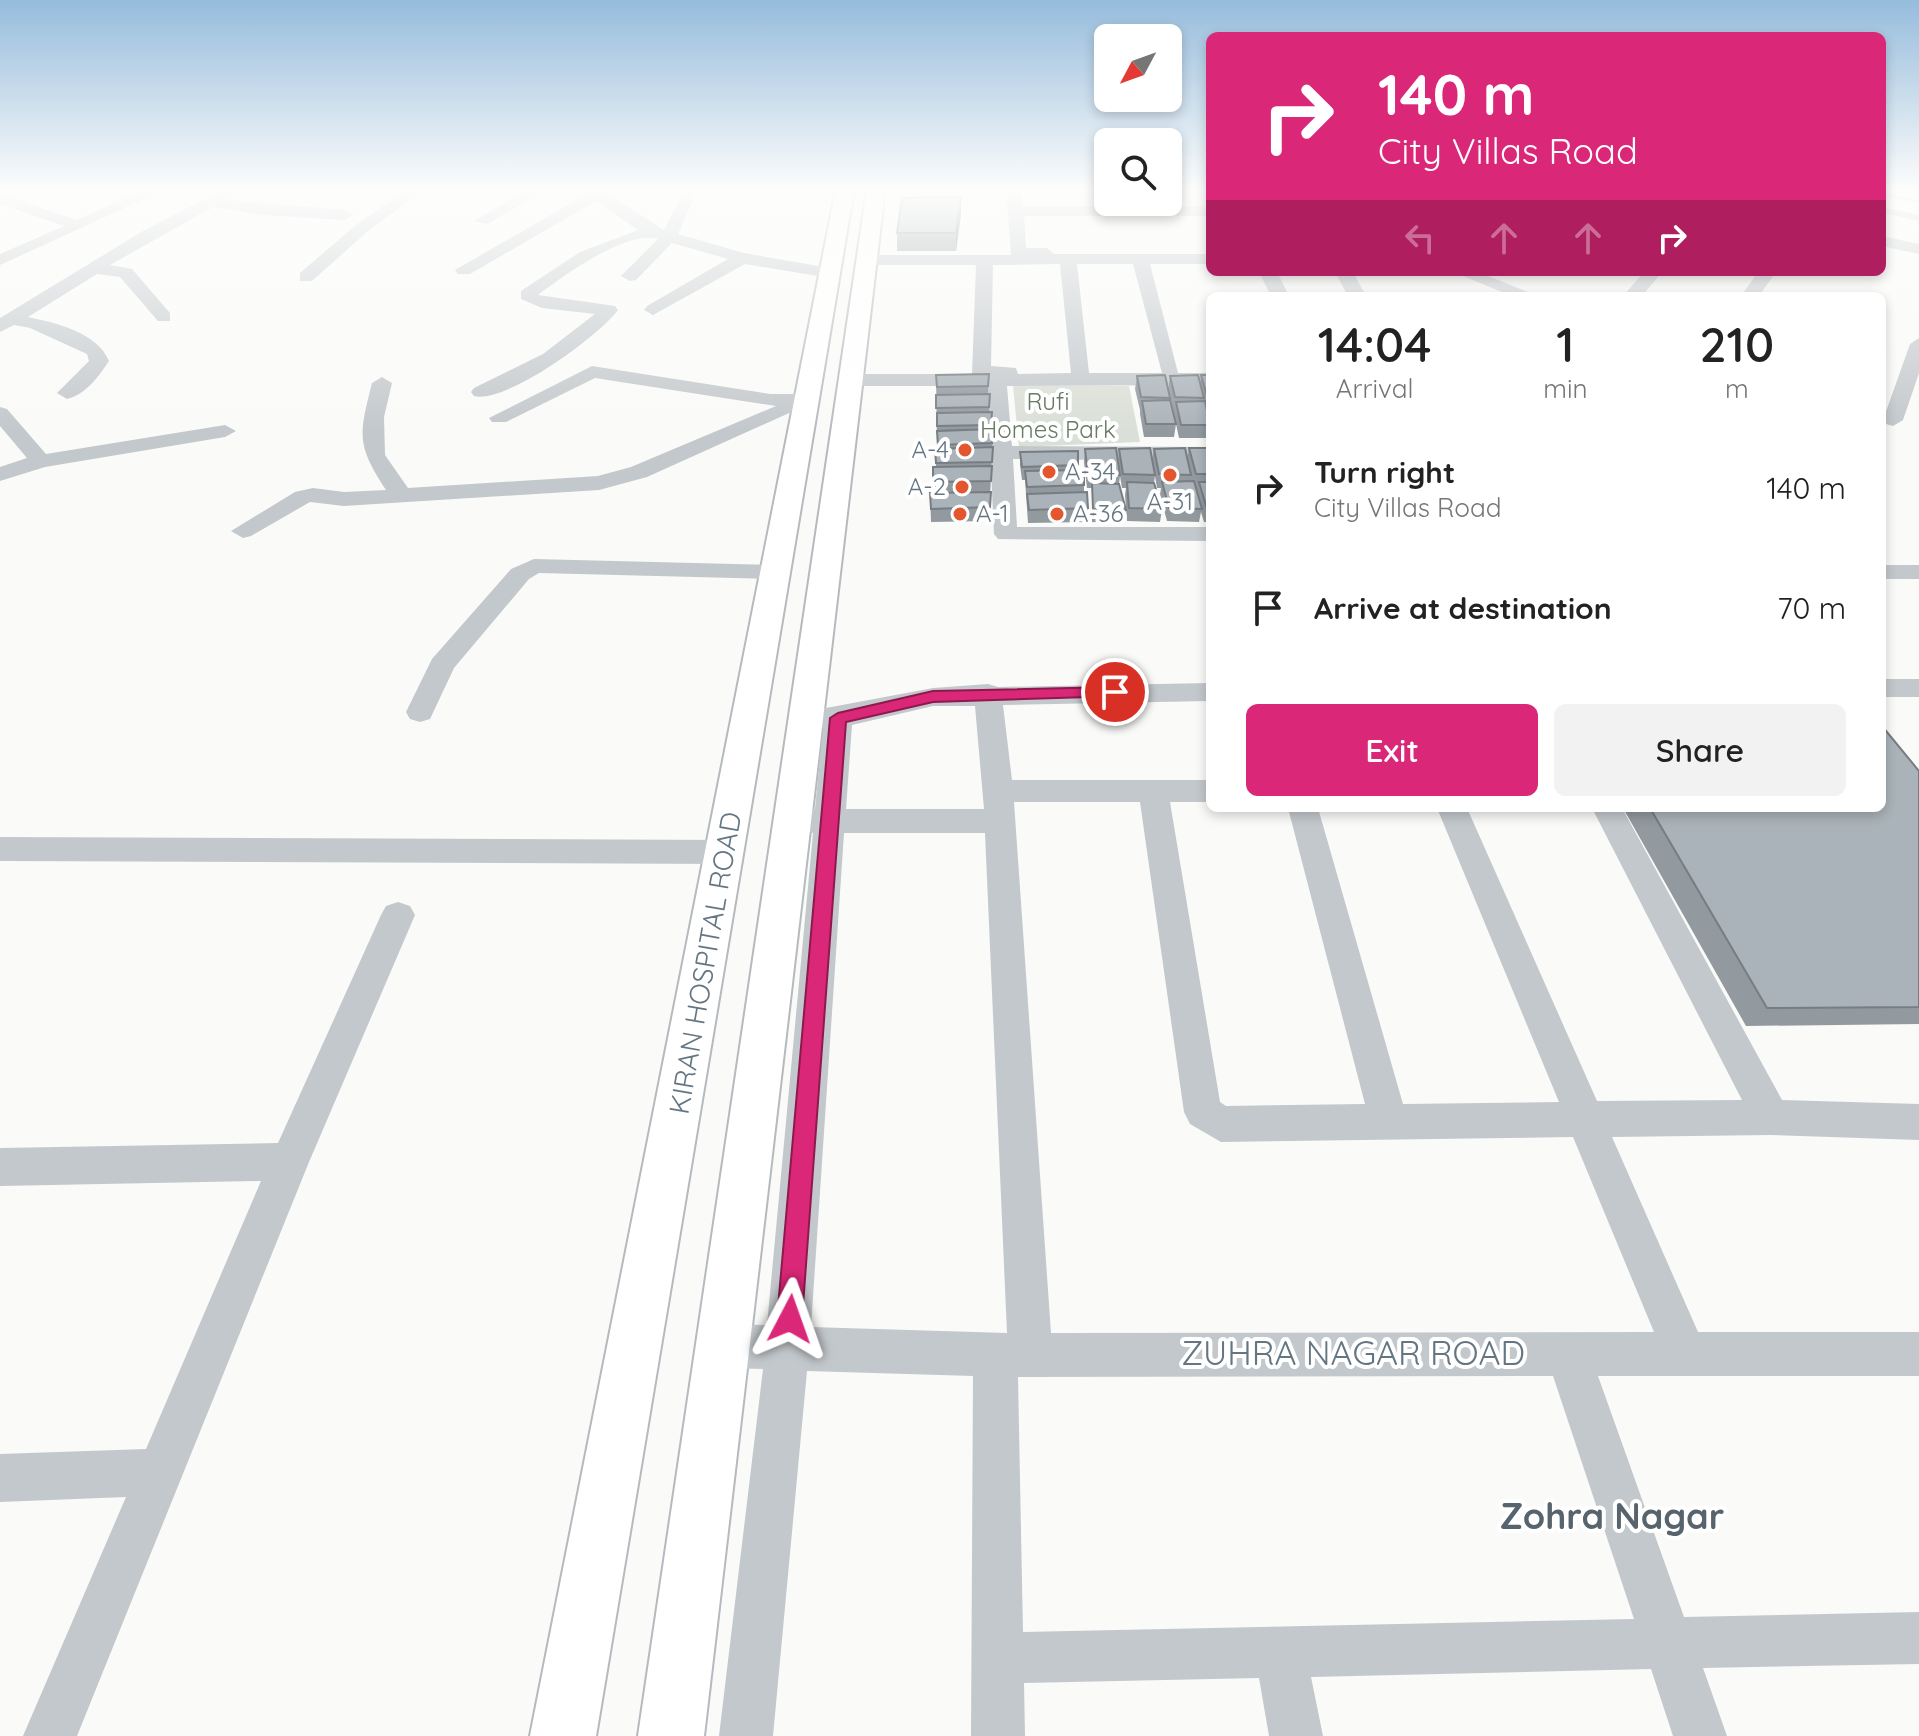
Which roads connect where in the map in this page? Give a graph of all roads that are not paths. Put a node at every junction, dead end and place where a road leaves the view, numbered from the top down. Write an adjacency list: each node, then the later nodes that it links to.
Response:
1 (91, 270): 18 (street); 19 (street)
2 (314, 270): 14 (street)
3 (565, 270): 28 (street)
4 (634, 270): 11 (street)
5 (721, 270): 17 (street)
6 (848, 270): 30 (main road, KIRAN HOSPITAL ROAD)
7 (849, 270): 26 (main road, KIRAN HOSPITAL ROAD)
8 (985, 270): 23 (street)
9 (1069, 270): 23 (street)
10 (1143, 270): 22 (street)
11 (630, 276)
12 (1476, 276): 15 (street)
13 (1650, 276): 16 (street)
14 (306, 277)
15 (1527, 290)
16 (1636, 292)
17 (653, 310)
18 (164, 317)
19 (6, 323): 29 (street)
20 (1919, 344): 33 (street)
21 (1206, 370): 22 (street)
22 (1170, 371): 23 (street)
23 (1080, 372)
24 (997, 379): 25 (street); 26 (street); 36 (street)
25 (1206, 379)
26 (851, 380): 51 (main road, KIRAN HOSPITAL ROAD)
27 (382, 383): 40 (street)
28 (481, 392)
29 (67, 393)
30 (808, 400): 32 (street); 40 (street); 43 (main road, KIRAN HOSPITAL ROAD)
31 (0, 413): 38 (street)
32 (499, 418)
33 (1887, 418): 35 (street)
34 (225, 431): 38 (street)
35 (1919, 431)
36 (999, 452): 37 (street); 42 (street)
37 (1206, 454)
38 (41, 461): 39 (street)
39 (0, 474)
40 (400, 493): 41 (street)
41 (243, 531)
42 (1206, 534)
43 (776, 572): 50 (street); 60 (main road, KIRAN HOSPITAL ROAD)
44 (1886, 572): 45 (street)
45 (1919, 572)
46 (1886, 688): 47 (street)
47 (1919, 688)
48 (1206, 692): 49 (street)
49 (988, 693): 51 (street); 54 (street)
50 (420, 712)
51 (823, 718): 58 (main road, KIRAN HOSPITAL ROAD)
52 (1153, 791): 53 (street); 54 (street); 64 (street)
53 (1206, 791)
54 (998, 806): 58 (street); 73 (street)
55 (1304, 812): 64 (street)
56 (1454, 812): 63 (street)
57 (1609, 812): 62 (street)
58 (812, 821): 68 (main road, KIRAN HOSPITAL ROAD); 69 (street)
59 (0, 849): 60 (street)
60 (726, 852): 81 (main road, KIRAN HOSPITAL ROAD)
61 (398, 915): 66 (street)
62 (1771, 1117): 63 (street); 65 (street)
63 (1583, 1118): 64 (street); 71 (street)
64 (1389, 1121)
65 (1919, 1122)
66 (289, 1162): 67 (street); 74 (street)
67 (0, 1167)
68 (724, 1346): 69 (street, ZUHRA NAGAR ROAD); 82 (main road, KIRAN HOSPITAL ROAD)
69 (787, 1351): 73 (street, ZUHRA NAGAR ROAD); 83 (street)
70 (1567, 1352): 71 (street, ZUHRA NAGAR ROAD); 73 (street, ZUHRA NAGAR ROAD); 77 (street)
71 (1685, 1353): 72 (street, ZUHRA NAGAR ROAD)
72 (1919, 1354)
73 (1012, 1355): 79 (street)
74 (159, 1472): 75 (street); 80 (street)
75 (0, 1478)
76 (1919, 1638): 77 (street)
77 (1668, 1643): 78 (street); 86 (street)
78 (1280, 1651): 79 (street); 85 (street)
79 (996, 1658): 84 (street)
80 (50, 1736)
81 (563, 1736)
82 (671, 1736)
83 (746, 1736)
84 (998, 1736)
85 (1296, 1736)
86 (1700, 1736)

